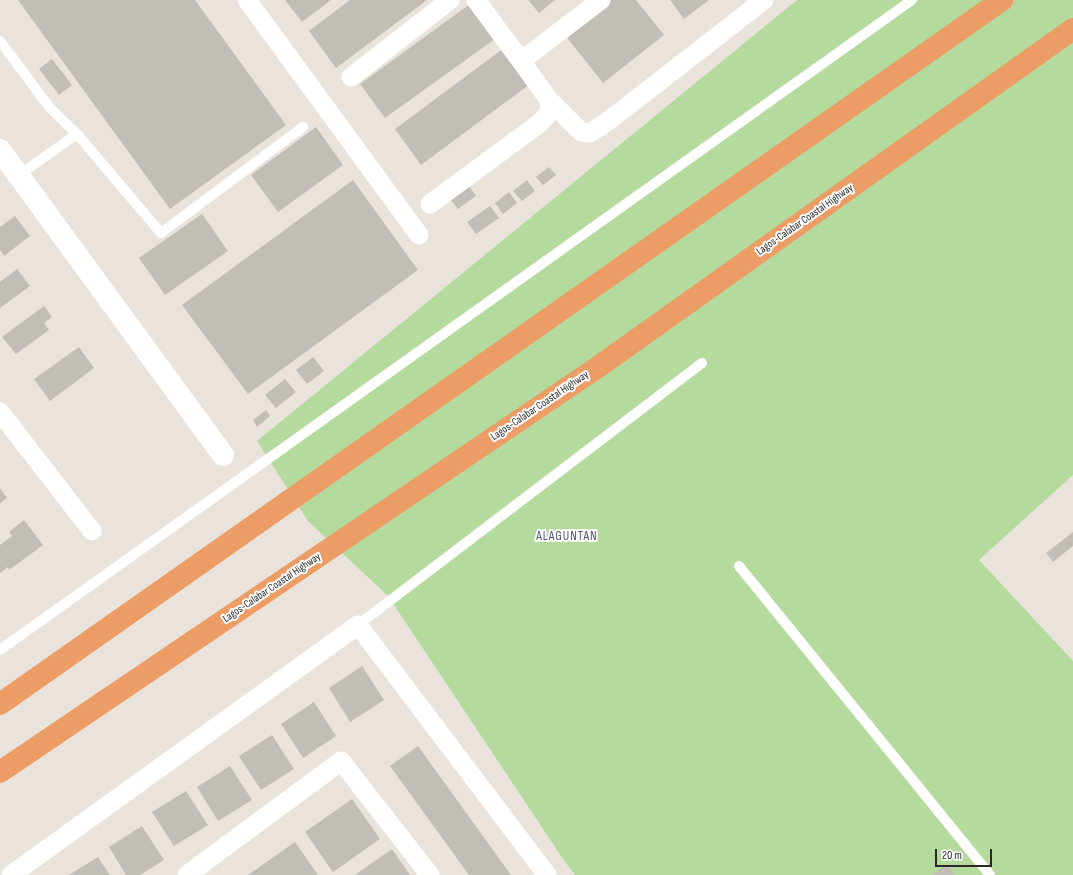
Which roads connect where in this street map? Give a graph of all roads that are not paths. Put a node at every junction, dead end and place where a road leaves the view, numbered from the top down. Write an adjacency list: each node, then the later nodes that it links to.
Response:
1 (247, 0): 18 (street)
2 (450, 0): 11 (street)
3 (476, 0): 10 (street)
4 (601, 0): 10 (street)
5 (764, 0): 12 (street)
6 (912, 0): 25 (lane)
7 (1002, 0): 26 (highway)
8 (1073, 29): 27 (highway, Lagos-Calabar Coastal Highway)
9 (0, 41): 14 (lane)
10 (521, 61): 12 (street)
11 (351, 77)
12 (550, 100): 17 (street)
13 (303, 127): 14 (lane)
14 (77, 134): 16 (lane)
15 (0, 150): 16 (street)
16 (19, 175): 21 (street)
17 (430, 204)
18 (419, 235)
19 (702, 363): 24 (lane)
20 (0, 412): 22 (street)
21 (223, 455)
22 (92, 532)
23 (739, 566): 32 (lane)
24 (358, 625): 28 (street); 31 (street)
25 (0, 650)
26 (0, 704)
27 (0, 772)
28 (11, 875)
29 (187, 875): 30 (street)
30 (430, 875)
31 (547, 875)
32 (990, 875)

